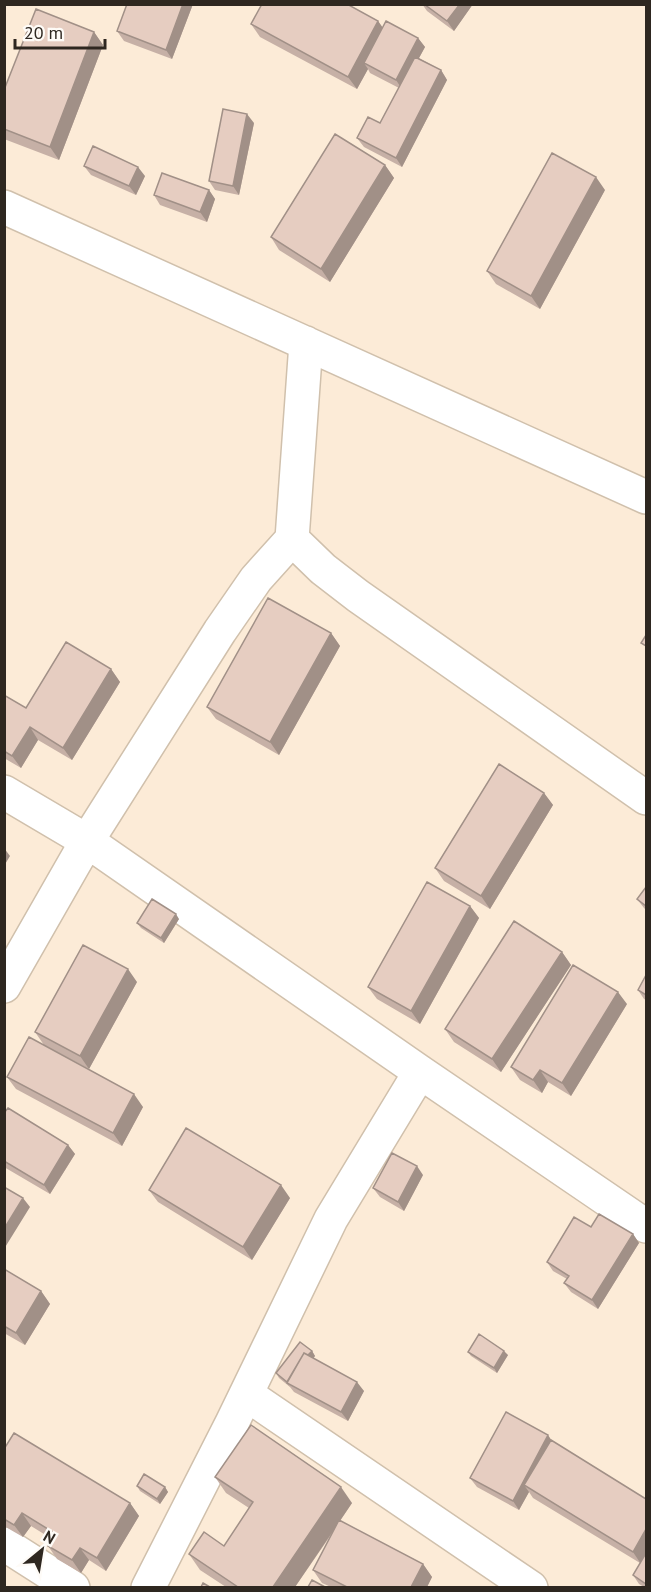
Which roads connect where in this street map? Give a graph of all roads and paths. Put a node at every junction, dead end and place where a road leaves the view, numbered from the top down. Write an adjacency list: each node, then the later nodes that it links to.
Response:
1 (4, 207): 2 (street)
2 (306, 343): 3 (street); 4 (street)
3 (646, 497)
4 (292, 539): 6 (street); 7 (street)
5 (4, 792): 7 (street)
6 (646, 798)
7 (87, 841): 8 (street); 9 (street)
8 (4, 986)
9 (420, 1072): 10 (street); 11 (street)
10 (646, 1226)
11 (246, 1394): 14 (street); 15 (street)
12 (4, 1544): 13 (street)
13 (73, 1587)
14 (148, 1587)
15 (531, 1587)

